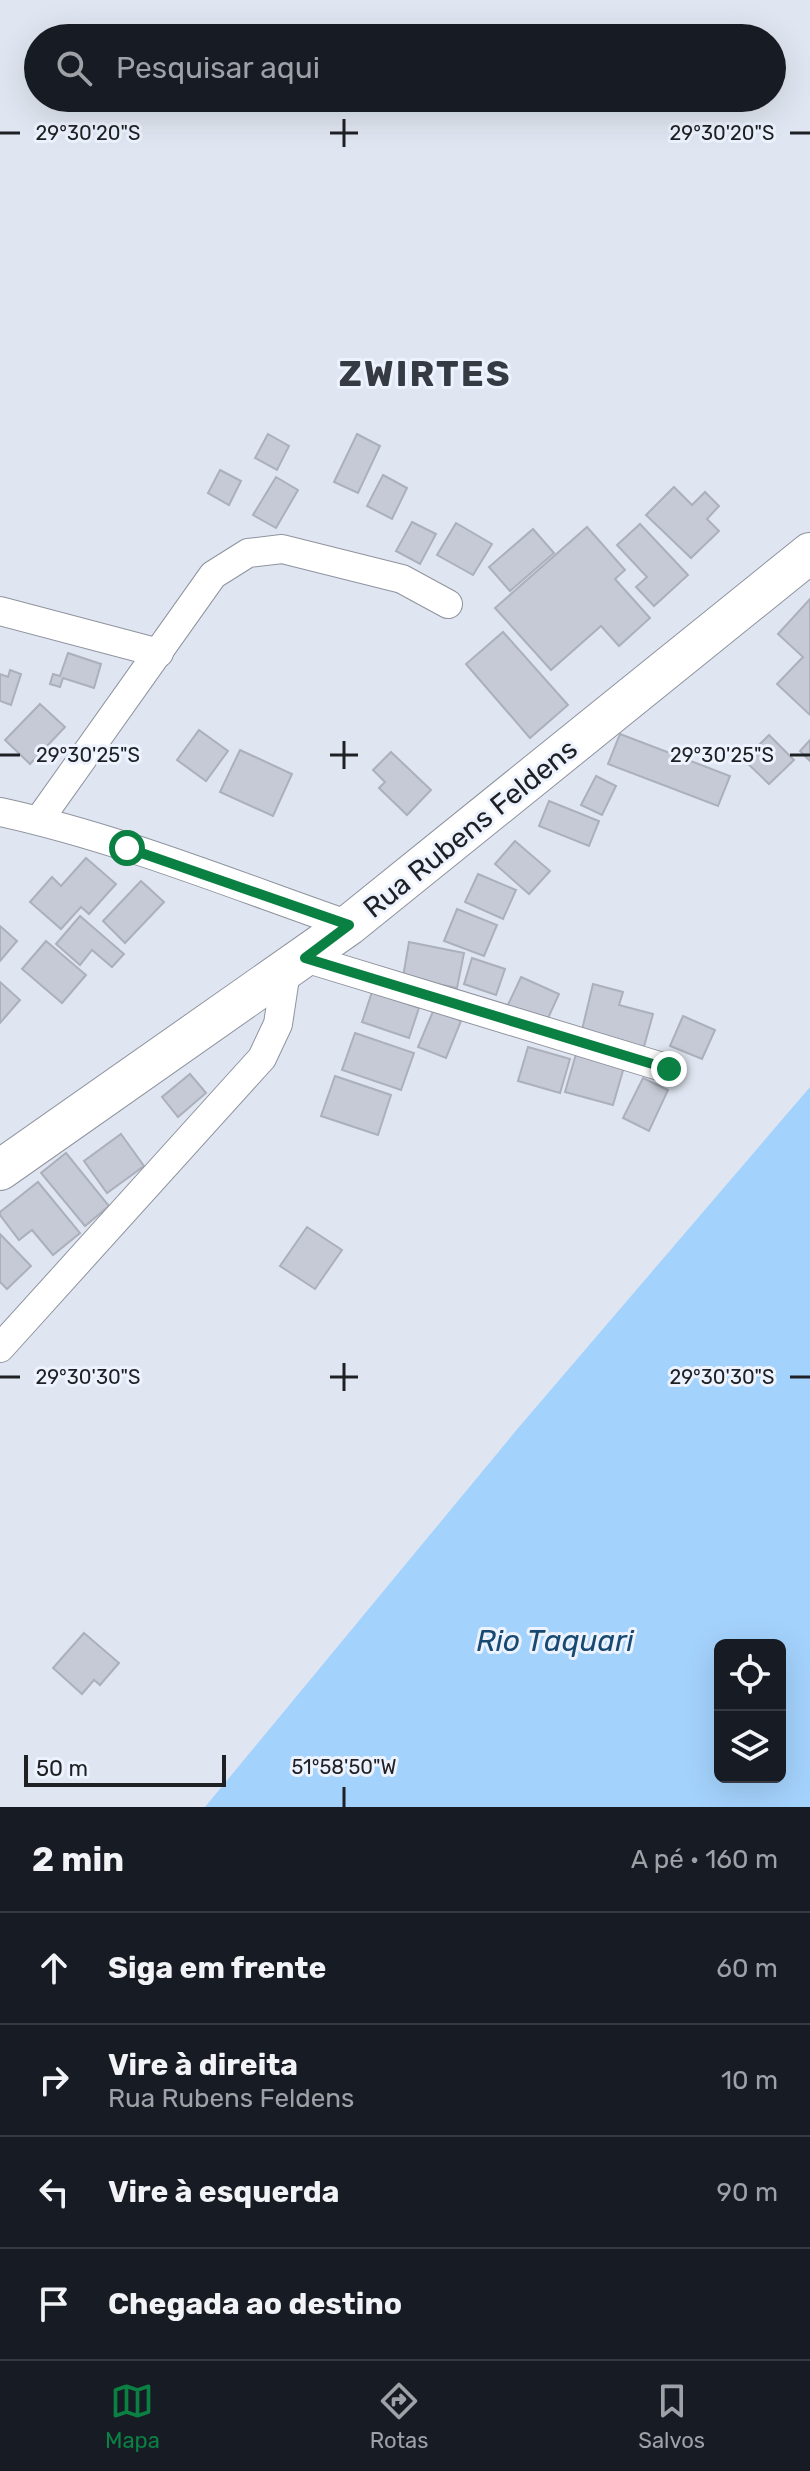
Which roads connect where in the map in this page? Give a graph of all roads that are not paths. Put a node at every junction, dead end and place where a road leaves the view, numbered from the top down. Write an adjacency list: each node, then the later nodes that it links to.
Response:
1 (810, 553): 7 (main road, Rua Rubens Feldens)
2 (448, 604): 4 (street)
3 (0, 611): 4 (street)
4 (159, 653): 6 (street)
5 (0, 812): 6 (street)
6 (39, 820): 7 (street)
7 (349, 925): 8 (main road, Rua Rubens Feldens)
8 (296, 964): 9 (street); 10 (main road, Rua Rubens Feldens); 11 (street)
9 (669, 1069)
10 (0, 1170)
11 (0, 1348)

